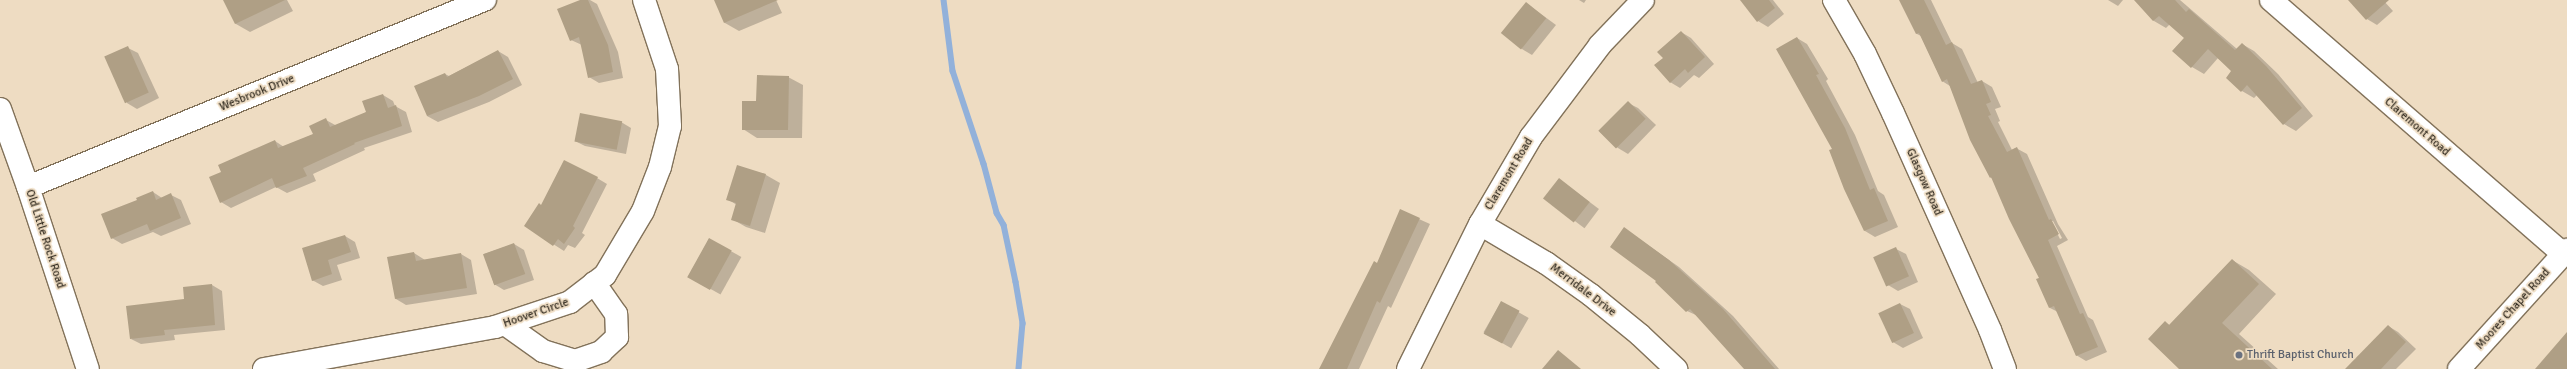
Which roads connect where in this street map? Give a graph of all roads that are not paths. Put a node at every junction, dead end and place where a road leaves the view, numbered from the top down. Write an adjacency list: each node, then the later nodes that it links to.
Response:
1 (485, 0): 7 (street, Wesbrook Drive)
2 (644, 0): 10 (street, Hoover Circle)
3 (1642, 0): 8 (street, Claremont Road)
4 (1834, 0): 16 (street, Glasgow Road)
5 (2271, 0): 9 (street, Claremont Road)
6 (0, 109): 7 (street, Old Little Rock Road)
7 (28, 186): 12 (street, Old Little Rock Road)
8 (1480, 224): 14 (street, Claremont Road); 15 (street, Merridale Drive)
9 (2565, 252): 17 (street, Moores Chapel Road)
10 (594, 283): 11 (street, Hoover Circle); 11 (street)
11 (505, 324): 13 (street, Hoover Circle)
12 (88, 369)
13 (264, 369)
14 (1408, 369)
15 (1676, 369)
16 (2005, 369)
17 (2459, 369)

